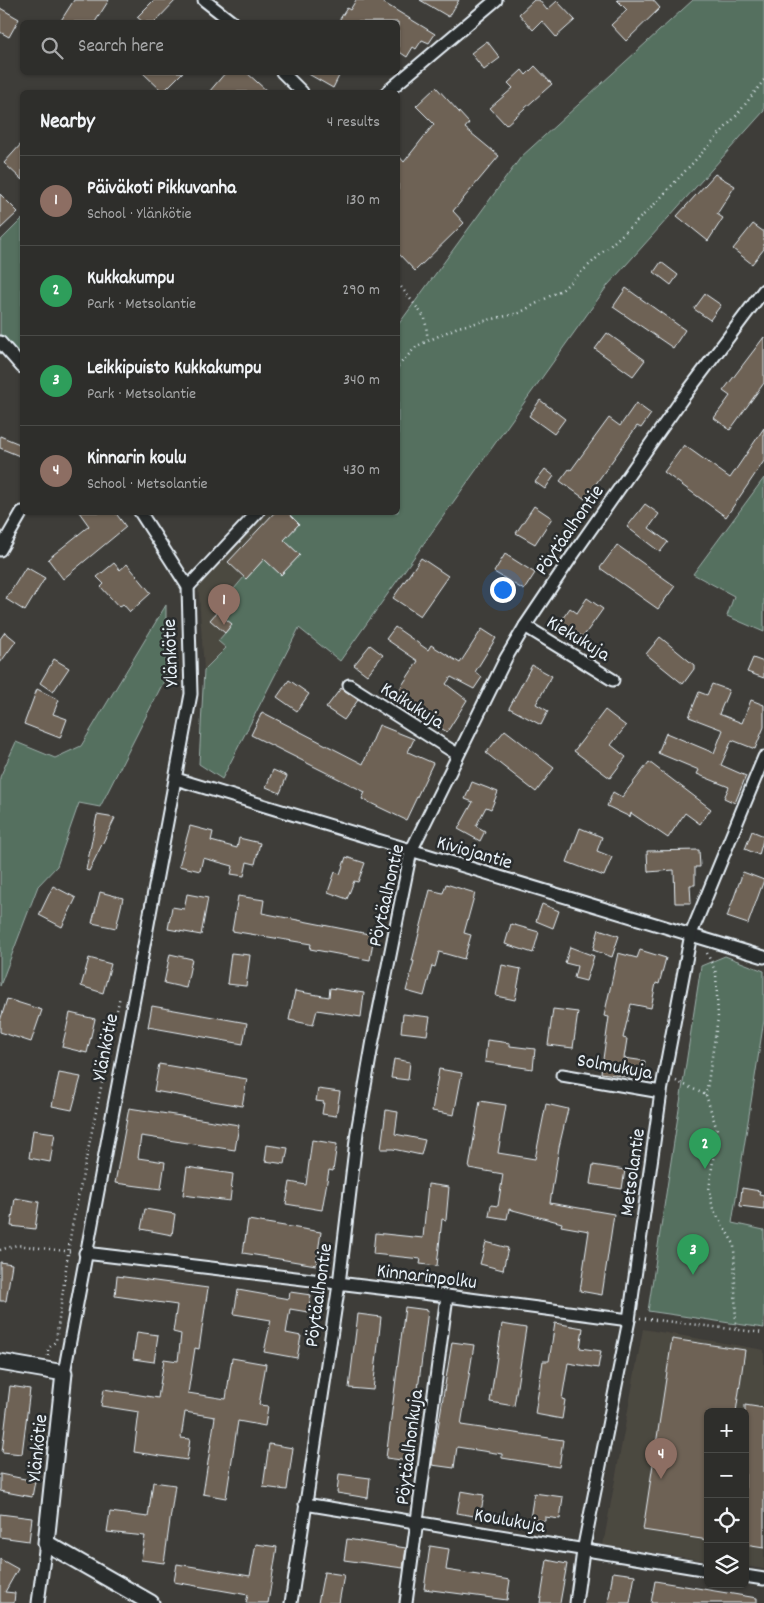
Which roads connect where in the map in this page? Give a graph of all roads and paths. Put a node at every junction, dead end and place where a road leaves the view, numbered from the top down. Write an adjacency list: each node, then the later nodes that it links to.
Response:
1 (204, 0): 3 (street)
2 (496, 0): 7 (street)
3 (229, 20)
4 (285, 75): 6 (street)
5 (764, 80): 10 (path)
6 (300, 90)
7 (390, 90)
8 (400, 286): 10 (path)
9 (764, 290): 19 (street, Pöytäalhontie)
10 (428, 341): 12 (path)
11 (0, 342): 13 (street)
12 (400, 364)
13 (20, 366)
14 (20, 515): 17 (street)
15 (142, 515): 18 (street)
16 (255, 515): 18 (street)
17 (0, 550)
18 (188, 587): 24 (street, Ylänkötie)
19 (525, 626): 20 (street, Kiekukuja); 22 (street, Pöytäalhontie)
20 (613, 680)
21 (349, 685): 22 (street, Kaikukuja)
22 (457, 754): 25 (street, Pöytäalhontie)
23 (764, 757): 26 (street, Metsolantie)
24 (176, 780): 25 (street, Kiviojantie); 36 (street, Ylänkötie)
25 (411, 851): 26 (street, Kiviojantie); 37 (street, Pöytäalhontie)
26 (692, 934): 27 (street, Kiviojantie); 32 (street, Metsolantie)
27 (707, 939): 28 (street, Kiviojantie); 33 (path)
28 (764, 957)
29 (121, 992): 35 (path)
30 (562, 1075): 32 (street, Solmukuja)
31 (675, 1090): 33 (path)
32 (661, 1092): 40 (street, Metsolantie)
33 (706, 1095): 41 (path)
34 (0, 1250): 35 (path)
35 (68, 1251): 36 (path)
36 (85, 1254): 37 (street, Kinnarinpolku); 44 (street, Ylänkötie)
37 (339, 1284): 38 (street, Kinnarinpolku); 45 (street, Pöytäalhontie)
38 (447, 1296): 40 (street, Kinnarinpolku); 46 (street, Pöytäalhonkuja)
39 (640, 1308): 40 (path)
40 (634, 1319): 41 (path); 48 (street, Metsolantie)
41 (736, 1330): 42 (path)
42 (764, 1333)
43 (0, 1362): 44 (street)
44 (64, 1373): 47 (street, Ylänkötie)
45 (305, 1504): 46 (street, Koulukuja); 54 (street, Pöytäalhontie)
46 (417, 1522): 48 (street, Koulukuja); 55 (street, Pöytäalhonkuja)
47 (46, 1543): 52 (street, Ylänkötie); 53 (street)
48 (583, 1550): 49 (street, Koulukuja); 56 (street, Metsolantie)
49 (704, 1569)
50 (749, 1577): 51 (street)
51 (764, 1579)
52 (38, 1603)
53 (151, 1603)
54 (291, 1603)
55 (406, 1603)
56 (576, 1603)

